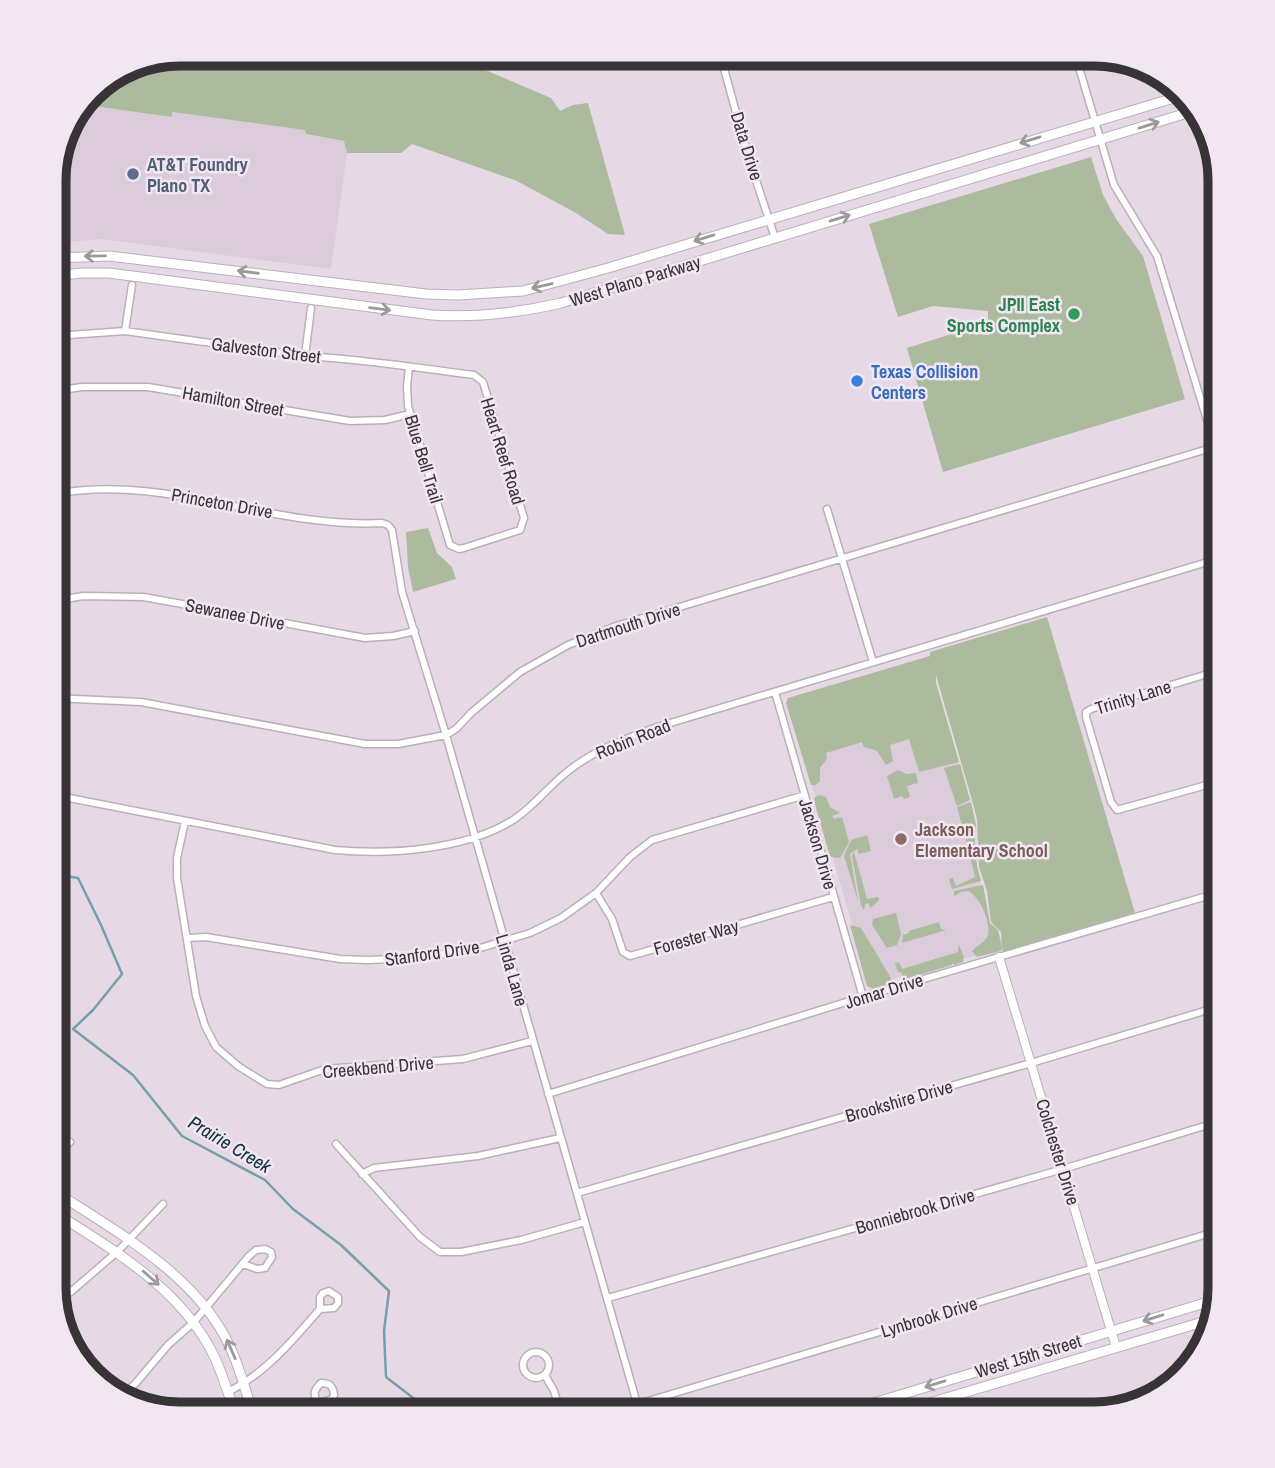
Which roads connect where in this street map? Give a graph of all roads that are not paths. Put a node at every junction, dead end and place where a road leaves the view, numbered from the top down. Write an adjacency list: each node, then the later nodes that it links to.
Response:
1 (723, 67): 9 (street, Data Drive)
2 (1079, 67): 5 (street)
3 (1173, 98): 5 (main road, West Plano Parkway)
4 (1186, 113): 6 (main road, West Plano Parkway, one-way to 4)
5 (1095, 120): 6 (street); 7 (main road, West Plano Parkway, one-way to 7)
6 (1101, 140): 8 (main road, West Plano Parkway); 22 (street)
7 (940, 167): 8 (main road); 9 (main road, West Plano Parkway)
8 (946, 186): 10 (main road, West Plano Parkway, one-way to 8)
9 (769, 218): 10 (street, Data Drive); 11 (main road, West Plano Parkway, one-way to 11)
10 (775, 238): 12 (main road, West Plano Parkway, one-way to 10)
11 (67, 258)
12 (67, 275)
13 (132, 285): 15 (street)
14 (311, 308): 17 (street)
15 (125, 331): 16 (street, Galveston Street); 17 (street, Galveston Street)
16 (67, 335)
17 (305, 356): 18 (street, Galveston Street)
18 (409, 367): 19 (street, Galveston Street); 21 (street, Blue Bell Trail)
19 (478, 376): 27 (street, Heart Reef Road)
20 (67, 389): 21 (street, Hamilton Street)
21 (410, 414): 27 (street, Blue Bell Trail)
22 (1208, 415)
23 (1208, 449): 28 (street, Dartmouth Drive)
24 (67, 492): 26 (street, Princeton Drive)
25 (827, 509): 28 (street)
26 (388, 525): 31 (street, Linda Lane)
27 (454, 547)
28 (843, 558): 32 (street); 36 (street, Dartmouth Drive)
29 (1208, 562): 32 (street, Robin Road)
30 (67, 599): 31 (street, Sewanee Drive)
31 (415, 631): 36 (street, Linda Lane)
32 (873, 662): 34 (street, Robin Road)
33 (1208, 674): 37 (street, Trinity Lane)
34 (775, 692): 38 (street, Jackson Drive); 41 (street, Robin Road)
35 (67, 699): 36 (street, Dartmouth Drive)
36 (446, 735): 41 (street, Linda Lane)
37 (1208, 784)
38 (805, 795): 42 (street, Stanford Drive); 44 (street, Jackson Drive)
39 (66, 797): 40 (street, Robin Road)
40 (185, 821): 41 (street, Robin Road); 45 (street, Creekbend Drive)
41 (474, 836): 46 (street, Linda Lane)
42 (596, 893): 44 (street, Forester Way); 46 (street, Stanford Drive)
43 (1208, 896): 47 (street, Jomar Drive)
44 (833, 897): 48 (street, Jackson Drive)
45 (188, 938): 46 (street, Stanford Drive); 50 (street, Creekbend Drive)
46 (504, 940): 50 (street, Linda Lane)
47 (999, 957): 48 (street, Jomar Drive); 51 (street, Colchester Drive)
48 (863, 997): 52 (street, Jomar Drive)
49 (1208, 1010): 51 (street, Brookshire Drive)
50 (532, 1041): 52 (street, Linda Lane)
51 (1031, 1063): 58 (street, Colchester Drive); 60 (street, Brookshire Drive)
52 (548, 1094): 54 (street, Linda Lane)
53 (1208, 1125): 58 (street, Bonniebrook Drive)
54 (560, 1138): 59 (street); 60 (street, Linda Lane)
55 (70, 1142): 57 (street)
56 (336, 1144): 59 (street)
57 (66, 1146)
58 (1063, 1169): 69 (street, Colchester Drive); 71 (street, Bonniebrook Drive)
59 (362, 1174): 64 (street)
60 (577, 1193): 64 (street, Linda Lane)
61 (66, 1199): 66 (main road)
62 (163, 1204): 66 (street)
63 (66, 1220): 67 (main road)
64 (585, 1222): 71 (street, Linda Lane)
65 (1208, 1234): 69 (street, Lynbrook Drive)
66 (129, 1240): 67 (street); 73 (main road)
67 (117, 1252): 70 (street); 76 (main road, one-way to 76)
68 (243, 1264): 73 (street)
69 (1094, 1268): 77 (street, Colchester Drive); 88 (street, Lynbrook Drive)
70 (67, 1295)
71 (608, 1298): 87 (street, Linda Lane)
72 (1208, 1302): 77 (main road, West 15th Street, one-way to 77)
73 (205, 1309): 76 (street); 80 (main road, one-way to 73)
74 (320, 1309): 80 (street)
75 (1203, 1322): 78 (main road, West 15th Street)
76 (193, 1323): 81 (street); 82 (main road)
77 (1112, 1331): 78 (street, Colchester Drive); 83 (main road, West 15th Street, one-way to 83)
78 (1116, 1347): 90 (main road, West 15th Street)
79 (545, 1375): 79 (street); 86 (street)
80 (244, 1384): 82 (street); 85 (main road)
81 (129, 1389)
82 (228, 1392): 84 (main road)
83 (877, 1401): 89 (main road, West 15th Street)
84 (231, 1402)
85 (249, 1402)
86 (557, 1402)
87 (637, 1402)
88 (645, 1402)
89 (874, 1402)
90 (932, 1402)

